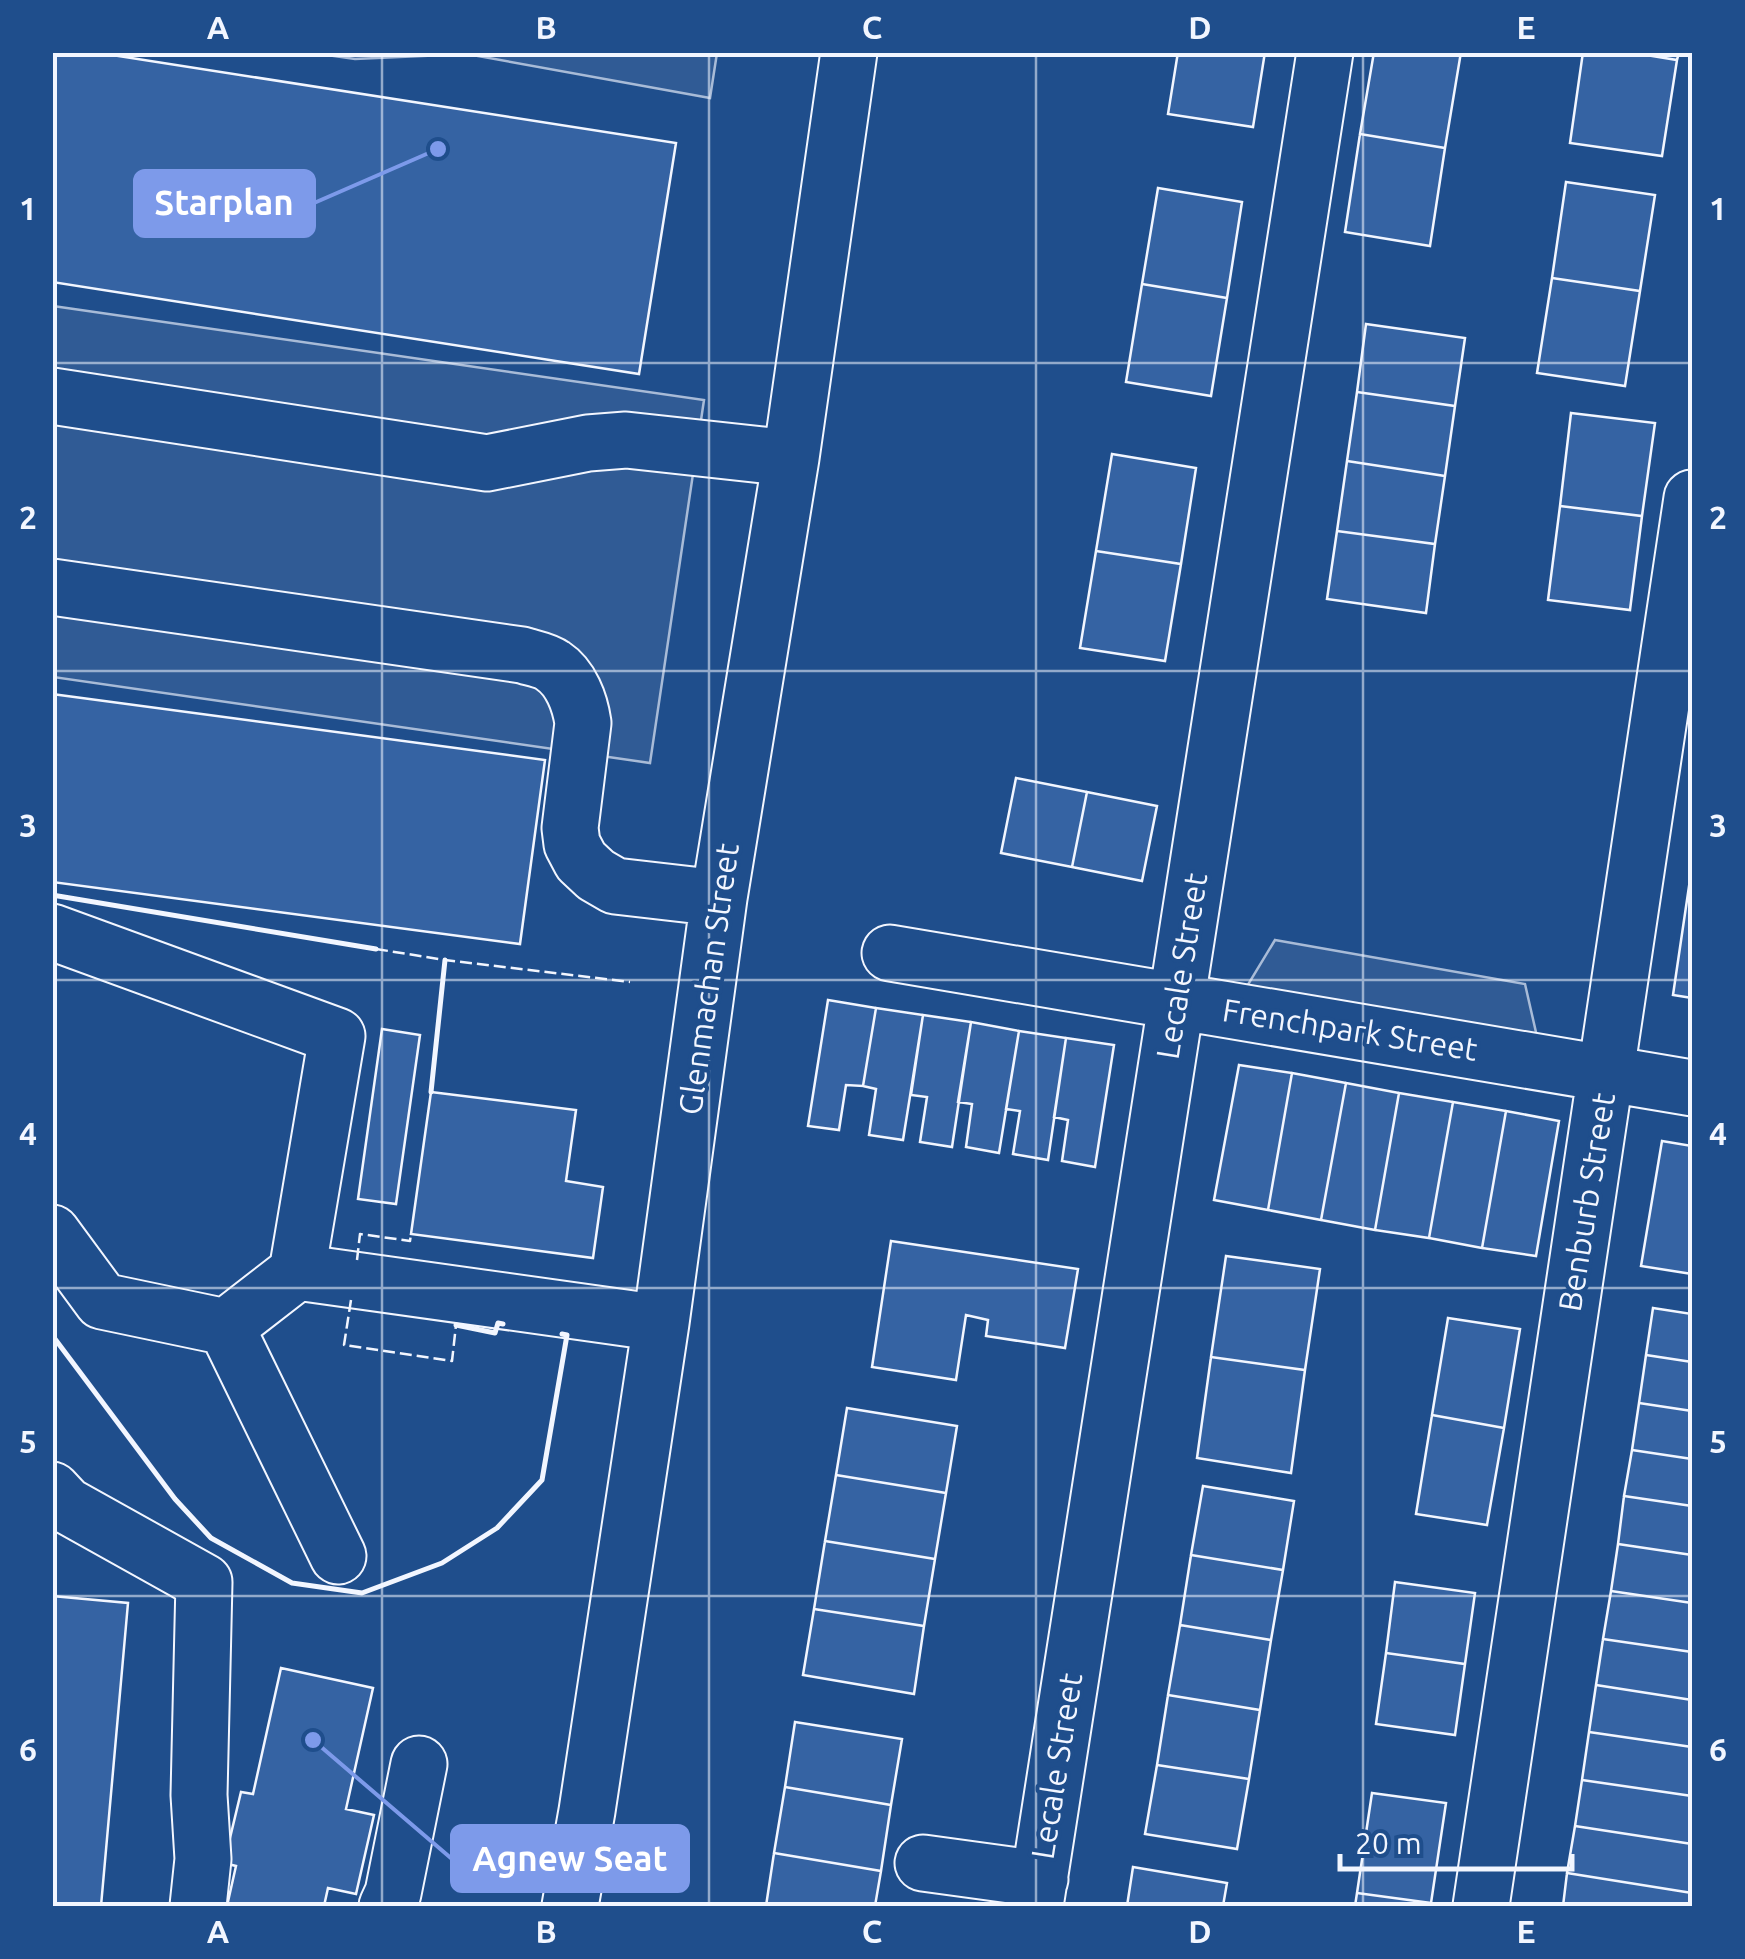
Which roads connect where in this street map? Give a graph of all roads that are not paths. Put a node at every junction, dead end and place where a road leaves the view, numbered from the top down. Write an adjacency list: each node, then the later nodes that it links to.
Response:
1 (849, 52): 4 (street, Glenmachan Street)
2 (1325, 52): 10 (street, Lecale Street)
3 (52, 396): 4 (street)
4 (792, 458): 7 (street, Glenmachan Street)
5 (1692, 498): 11 (street, Benburb Street)
6 (52, 587): 7 (street)
7 (718, 898): 15 (street, Glenmachan Street)
8 (52, 932): 14 (street)
9 (890, 953): 10 (street, Frenchpark Street)
10 (1176, 1001): 11 (street, Frenchpark Street); 21 (street, Lecale Street)
11 (1606, 1073): 12 (street, Frenchpark Street); 25 (street, Benburb Street)
12 (1692, 1088)
13 (52, 1233): 16 (street)
14 (297, 1272): 15 (street); 16 (street)
15 (661, 1323): 24 (street, Glenmachan Street)
16 (226, 1326): 18 (street)
17 (52, 1490): 22 (street)
18 (338, 1556)
19 (419, 1764): 23 (street)
20 (923, 1863): 21 (street, Lecale Street)
21 (1037, 1893)
22 (198, 1906)
23 (387, 1906)
24 (570, 1906)
25 (1481, 1906)

